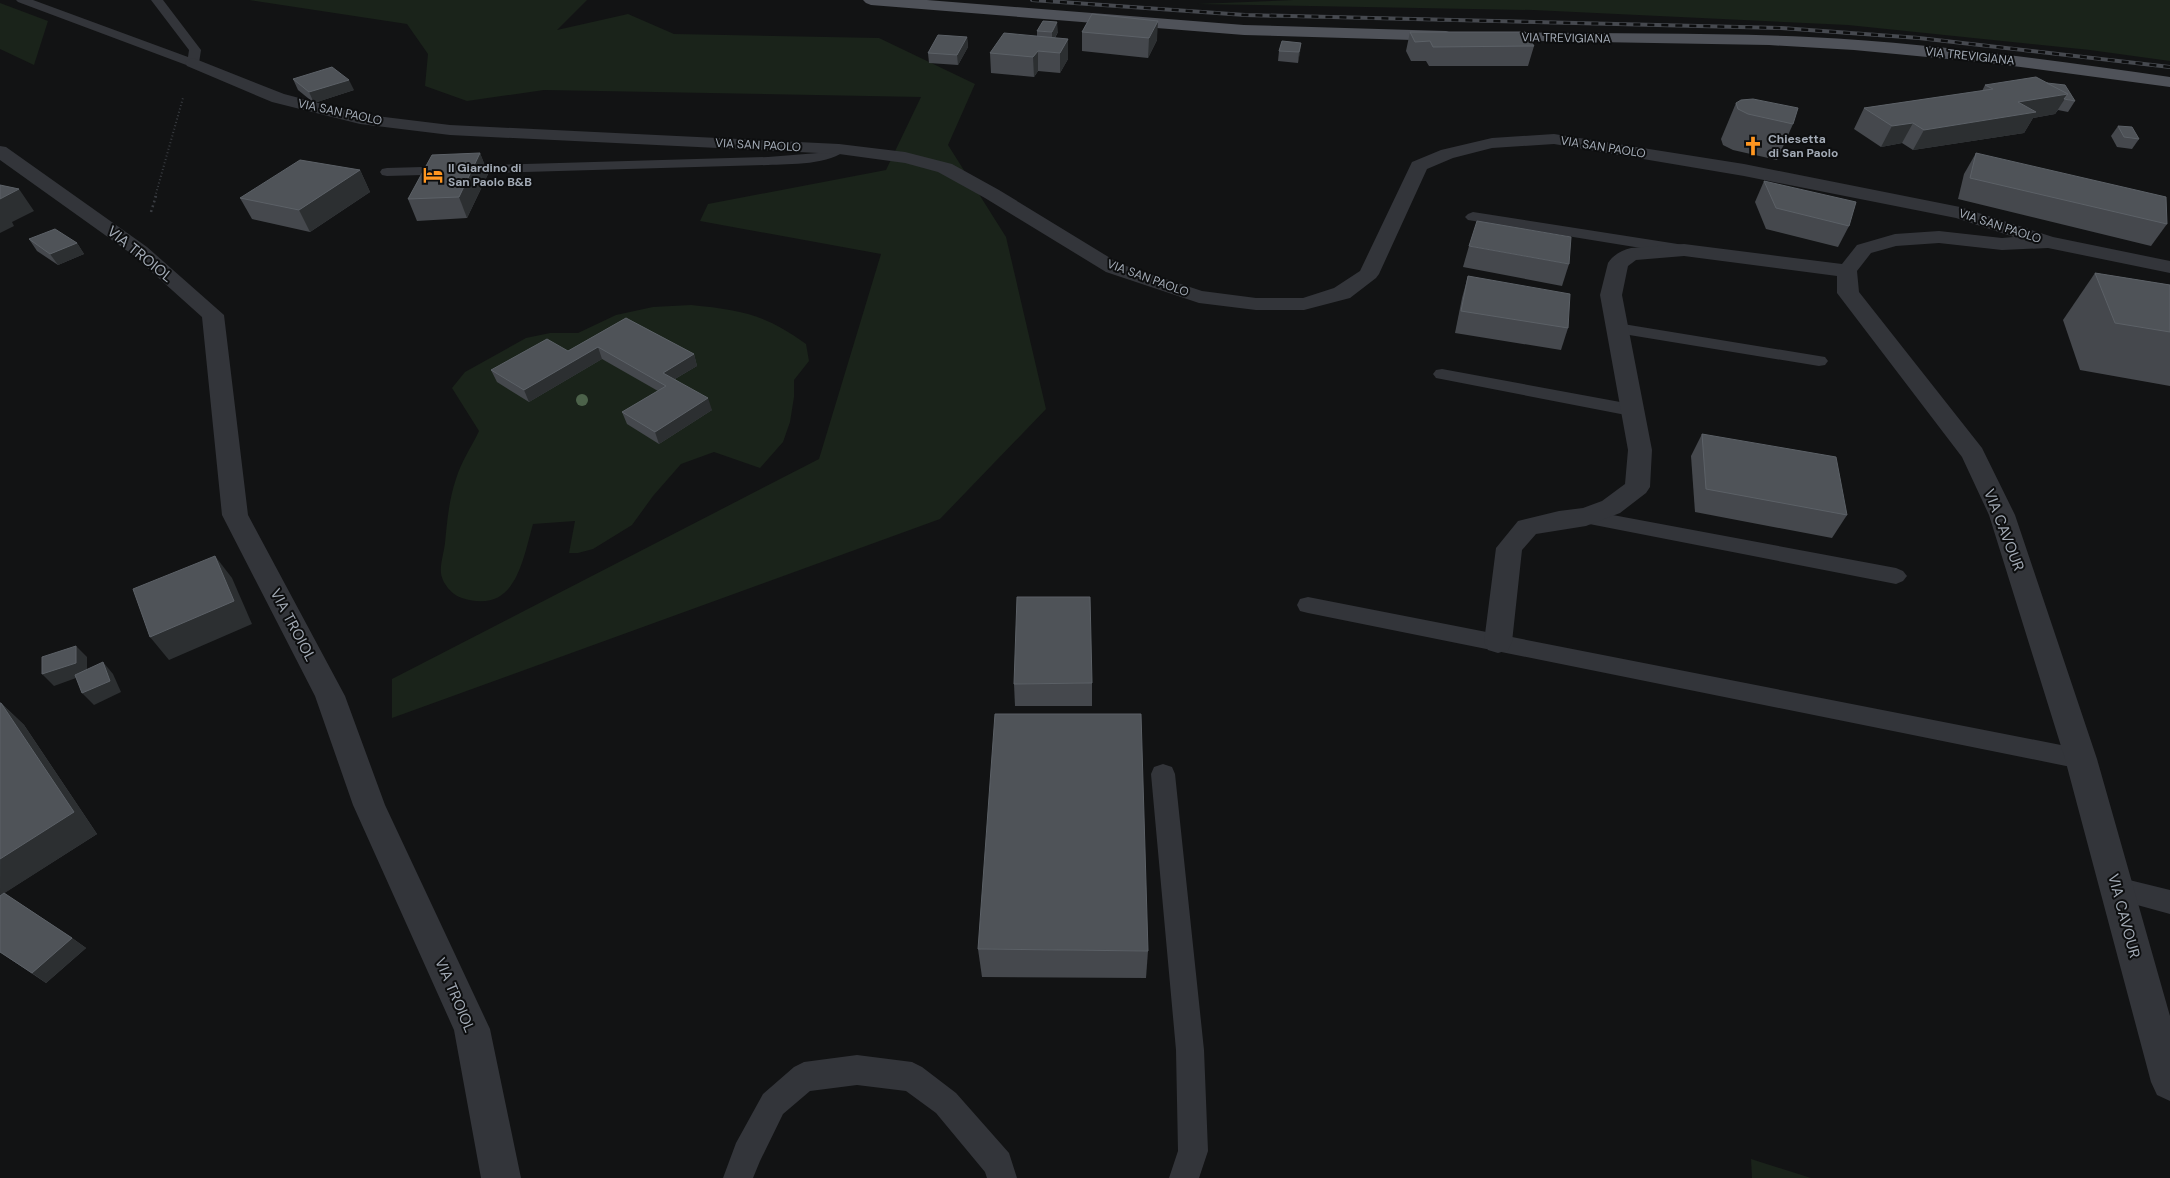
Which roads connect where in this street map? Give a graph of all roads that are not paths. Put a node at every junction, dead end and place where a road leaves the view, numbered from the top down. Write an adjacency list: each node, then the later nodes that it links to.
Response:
1 (22, 0): 6 (lane)
2 (158, 0): 6 (lane)
3 (871, 0): 4 (main road)
4 (1460, 36)
5 (1480, 37): 7 (main road, VIA TREVIGIANA)
6 (193, 63): 8 (street, VIA SAN PAOLO)
7 (2170, 82)
8 (840, 150): 10 (lane); 12 (street, VIA SAN PAOLO)
9 (0, 151): 31 (street, VIA TROIOL)
10 (387, 172)
11 (1473, 217): 13 (lane)
12 (2048, 242): 14 (street); 16 (street)
13 (1684, 250): 16 (street); 18 (street)
14 (2132, 260): 15 (street); 17 (street)
15 (2170, 267)
16 (1847, 271): 26 (street, VIA CAVOUR)
17 (2142, 285)
18 (1617, 328): 19 (lane); 21 (street)
19 (1819, 361)
20 (1442, 374): 21 (lane)
21 (1631, 410): 22 (street)
22 (1586, 517): 23 (lane); 25 (street)
23 (1896, 576)
24 (1308, 605): 25 (lane)
25 (1498, 642): 26 (lane)
26 (2081, 759): 28 (street, VIA CAVOUR)
27 (1163, 774): 34 (lane)
28 (2117, 889): 29 (lane); 30 (street, VIA CAVOUR)
29 (2170, 902)
30 (2170, 1082)
31 (501, 1178)
32 (738, 1178): 33 (lane)
33 (1002, 1178)
34 (1184, 1178)

